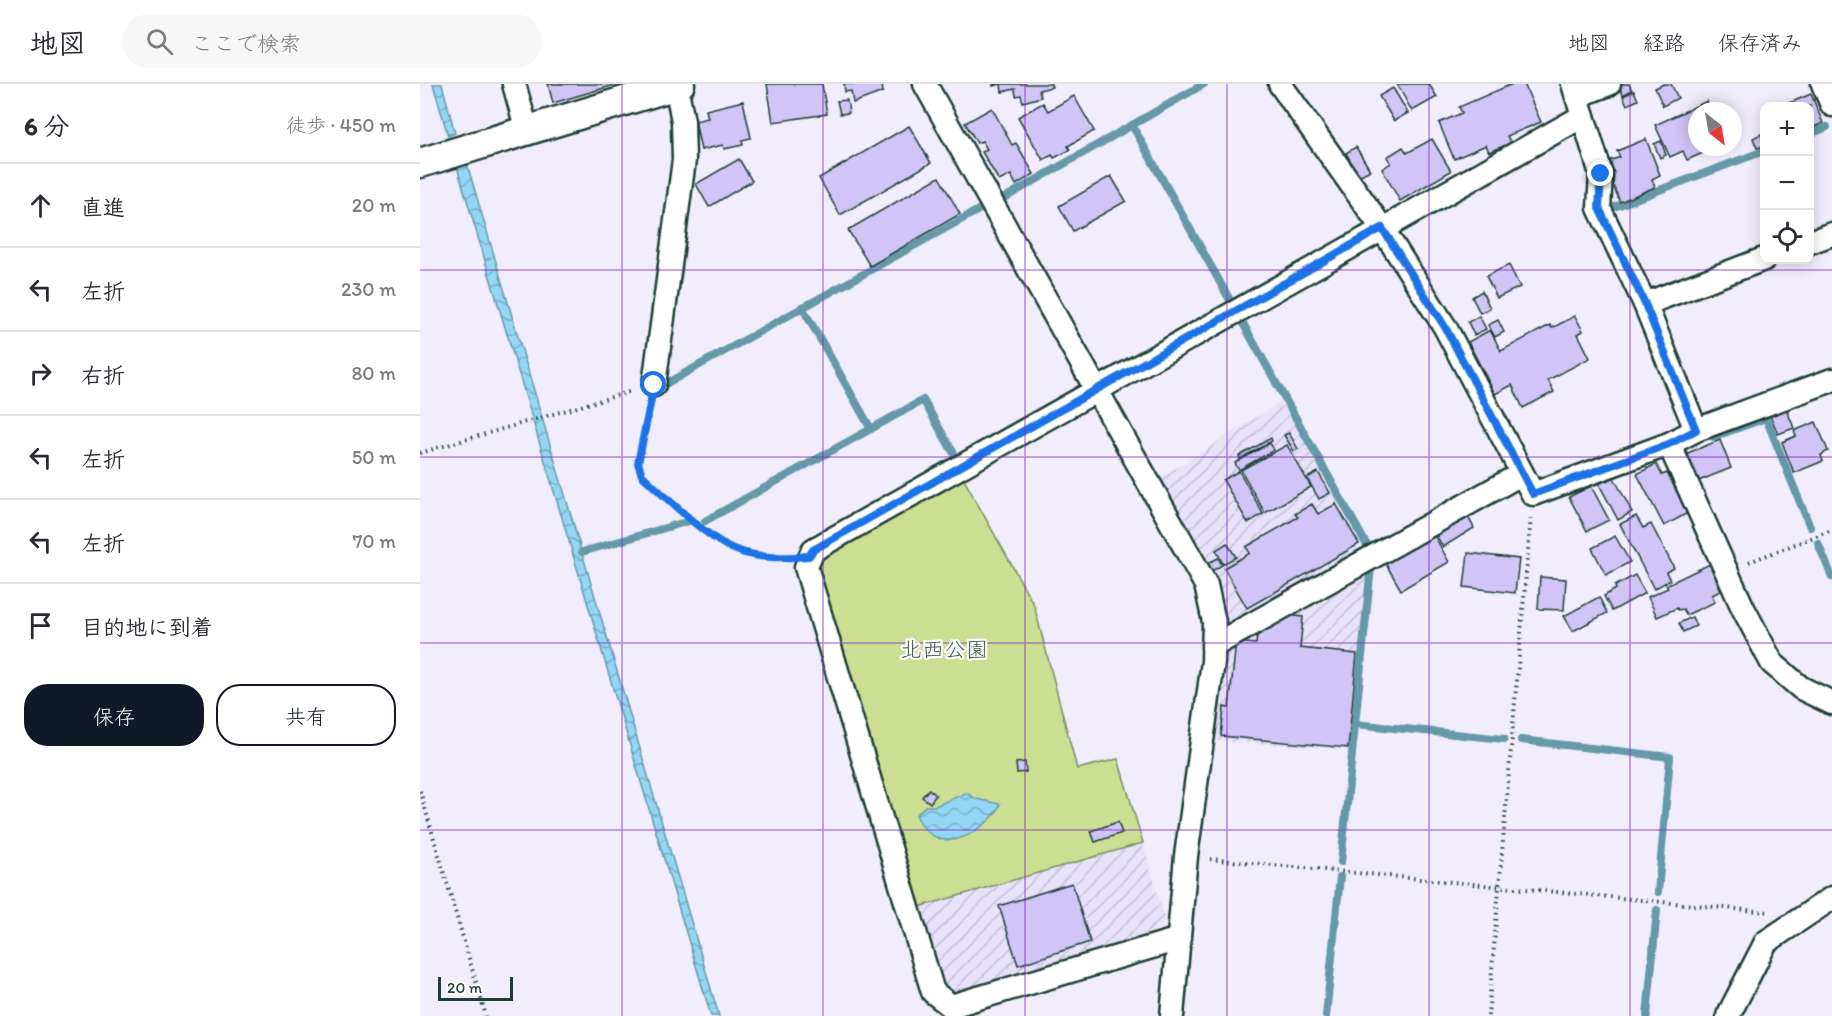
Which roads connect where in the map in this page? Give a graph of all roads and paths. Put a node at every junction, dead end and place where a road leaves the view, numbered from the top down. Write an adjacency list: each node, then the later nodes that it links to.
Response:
1 (513, 84): 9 (street)
2 (925, 84): 18 (street)
3 (1280, 84): 11 (street)
4 (1609, 84): 7 (street)
5 (1823, 84): 8 (street)
6 (678, 85): 9 (street); 17 (street)
7 (1578, 98): 11 (street); 15 (street)
8 (1832, 105)
9 (527, 131): 10 (street)
10 (420, 163)
11 (1382, 228): 18 (street); 22 (street)
12 (1832, 234): 13 (street)
13 (1814, 240)
14 (1760, 261): 15 (street)
15 (1645, 304): 19 (street)
16 (1832, 380): 19 (street)
17 (654, 385): 21 (path); 25 (path)
18 (1095, 389): 25 (street); 27 (street)
19 (1696, 430): 20 (street)
20 (1669, 444): 23 (street); 26 (street)
21 (420, 453)
22 (1521, 474): 23 (street); 27 (street)
23 (1533, 494): 31 (path)
24 (1832, 530): 26 (path)
25 (809, 556): 34 (street)
26 (1726, 571): 28 (street)
27 (1213, 646): 30 (street)
28 (1832, 703)
29 (420, 791): 35 (path)
30 (1186, 856): 31 (path); 34 (street)
31 (1498, 887): 33 (path); 37 (path)
32 (1832, 898): 33 (street)
33 (1803, 916): 38 (street)
34 (1179, 939): 36 (street)
35 (486, 1016)
36 (1172, 1016)
37 (1488, 1016)
38 (1728, 1016)

